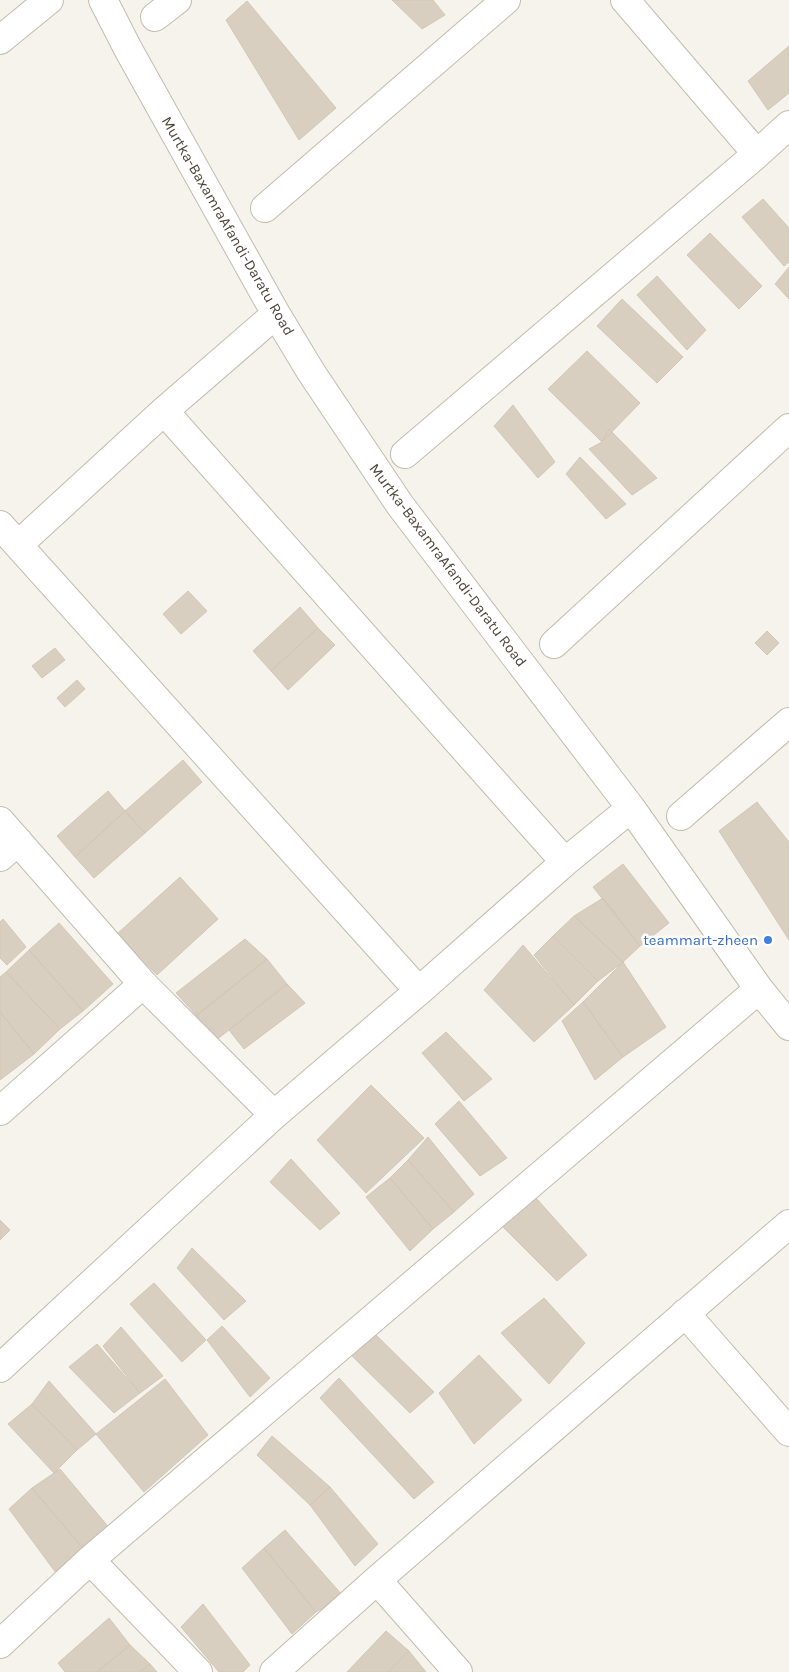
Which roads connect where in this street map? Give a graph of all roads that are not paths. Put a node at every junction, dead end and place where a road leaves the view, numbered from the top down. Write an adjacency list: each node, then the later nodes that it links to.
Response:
1 (49, 0): 7 (street)
2 (103, 0): 11 (street, Murtka-BaxamraAfandi-Daratu Road)
3 (177, 0): 6 (street)
4 (506, 0): 10 (street)
5 (625, 0): 9 (street)
6 (156, 17)
7 (0, 40)
8 (789, 125): 9 (street)
9 (757, 154): 14 (street)
10 (265, 208)
11 (276, 314): 12 (street); 19 (street, Murtka-BaxamraAfandi-Daratu Road)
12 (164, 411): 16 (street); 23 (street)
13 (789, 428): 17 (street)
14 (406, 454)
15 (0, 525): 16 (street)
16 (18, 545): 26 (street)
17 (554, 644)
18 (789, 722): 20 (street)
19 (631, 808): 23 (street); 25 (street, Murtka-BaxamraAfandi-Daratu Road)
20 (681, 816)
21 (0, 821): 22 (street)
22 (9, 849): 24 (street)
23 (565, 862): 26 (street)
24 (143, 984): 28 (street); 29 (street)
25 (759, 988): 27 (street, Murtka-BaxamraAfandi-Daratu Road); 34 (street)
26 (419, 991): 29 (street)
27 (789, 1026)
28 (0, 1111)
29 (274, 1116): 32 (street)
30 (789, 1224): 31 (street)
31 (685, 1313): 33 (street); 35 (street)
32 (0, 1368)
33 (789, 1432)
34 (90, 1560): 36 (street); 37 (street)
35 (376, 1580): 38 (street); 39 (street)
36 (0, 1644)
37 (198, 1672)
38 (274, 1672)
39 (458, 1672)

